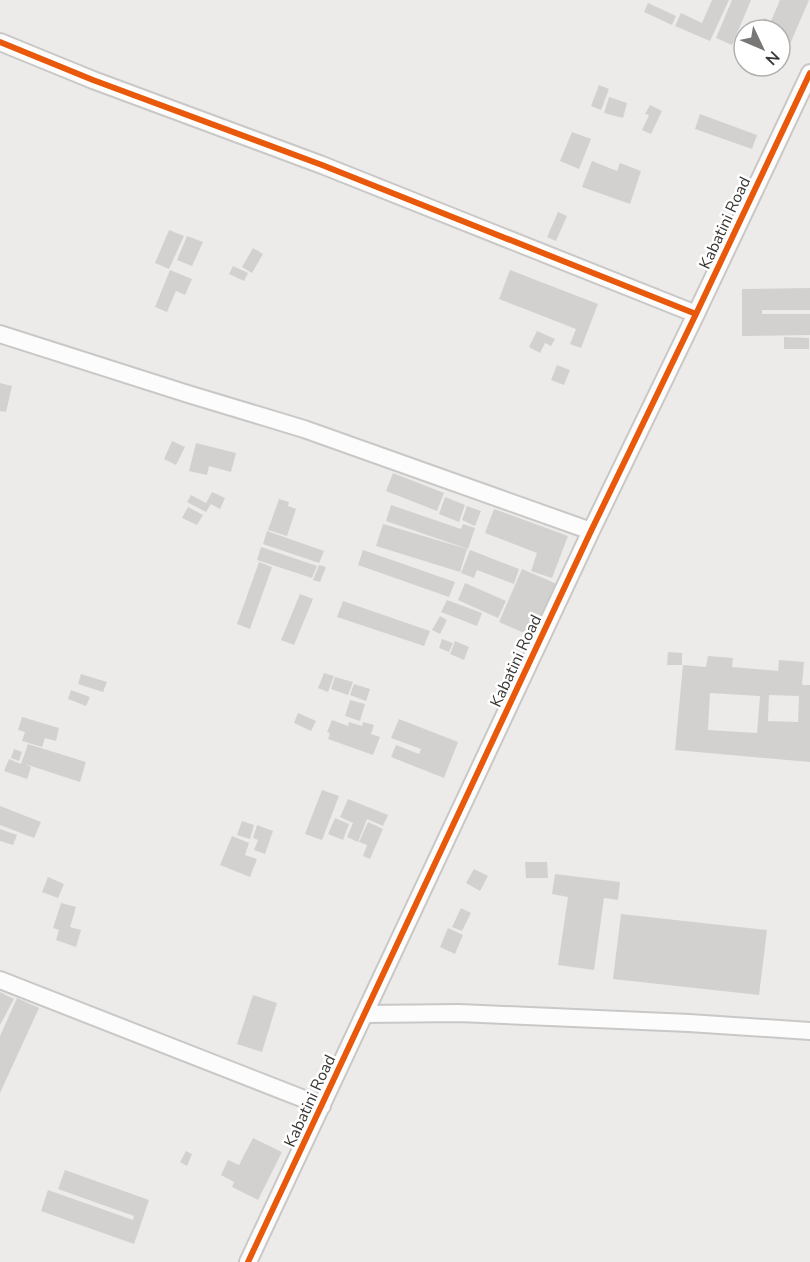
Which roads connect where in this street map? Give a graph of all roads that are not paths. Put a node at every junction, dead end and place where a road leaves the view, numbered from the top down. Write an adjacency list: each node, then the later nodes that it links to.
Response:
1 (0, 42): 3 (street)
2 (810, 73): 3 (street, Kabatini Road)
3 (696, 314): 5 (street, Kabatini Road)
4 (0, 334): 5 (street)
5 (591, 531): 7 (street, Kabatini Road)
6 (0, 980): 9 (street)
7 (366, 1014): 8 (street); 9 (street, Kabatini Road)
8 (810, 1031)
9 (322, 1106): 10 (street, Kabatini Road)
10 (248, 1262)

